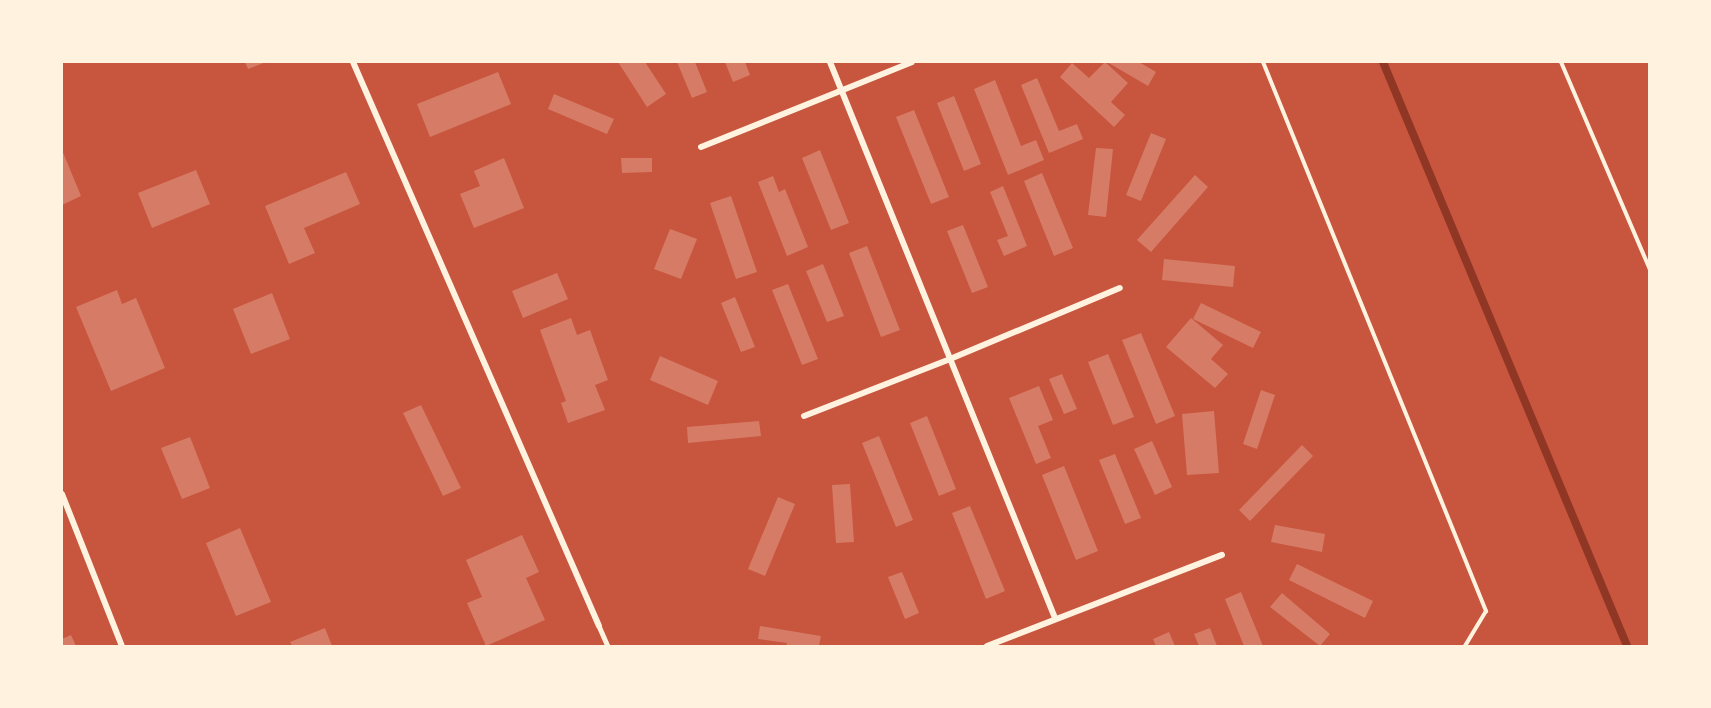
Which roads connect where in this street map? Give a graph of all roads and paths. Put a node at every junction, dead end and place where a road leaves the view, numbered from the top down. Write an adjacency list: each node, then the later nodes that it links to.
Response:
1 (353, 62): 15 (street)
2 (830, 62): 6 (street)
3 (912, 62): 6 (street)
4 (1263, 62): 19 (path)
5 (1561, 62): 8 (path)
6 (842, 91): 7 (street); 10 (street)
7 (701, 147)
8 (1650, 270)
9 (1120, 288): 10 (street)
10 (950, 359): 11 (street); 14 (street)
11 (804, 416)
12 (62, 494): 16 (street)
13 (1221, 555): 14 (street)
14 (1055, 618): 18 (street)
15 (599, 626): 17 (lane)
16 (122, 646)
17 (609, 646)
18 (987, 646)
19 (1465, 646)

